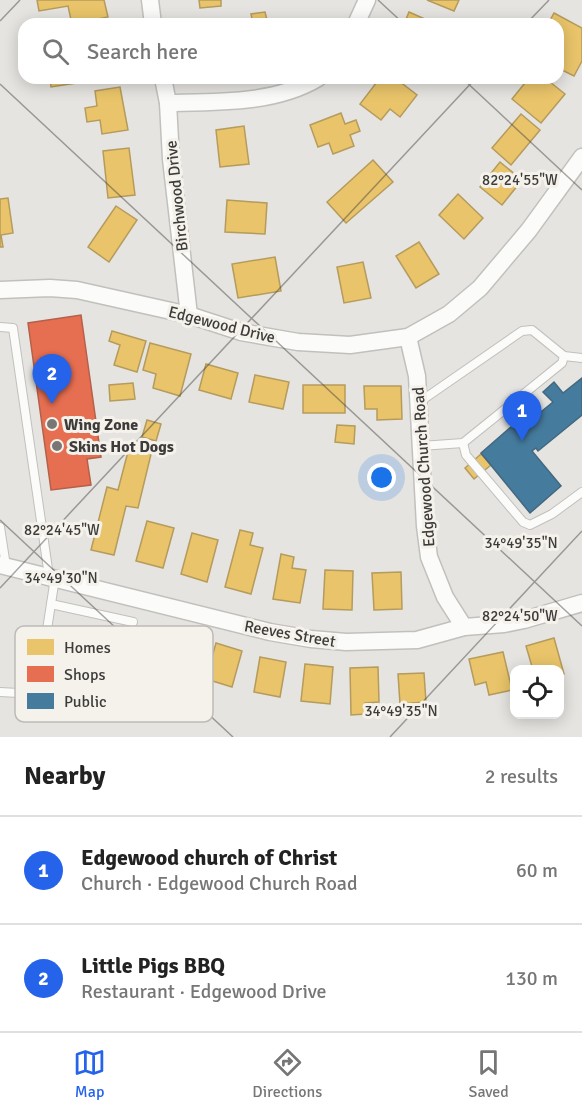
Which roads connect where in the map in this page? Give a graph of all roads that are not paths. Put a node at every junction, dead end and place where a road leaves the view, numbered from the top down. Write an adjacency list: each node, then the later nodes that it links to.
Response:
1 (150, 0): 3 (street)
2 (367, 0): 4 (street)
3 (152, 18)
4 (359, 18)
5 (164, 84): 7 (street, Birchwood Drive)
6 (306, 84): 7 (street)
7 (168, 103): 10 (street, Birchwood Drive)
8 (582, 157): 12 (street, Edgewood Drive)
9 (0, 290): 10 (street, Edgewood Drive)
10 (189, 315): 12 (street, Edgewood Drive)
11 (0, 327): 21 (lane)
12 (408, 337): 15 (street, Edgewood Church Road)
13 (564, 356): 14 (lane); 15 (lane); 16 (lane)
14 (582, 358)
15 (418, 403): 17 (street, Edgewood Church Road)
16 (463, 443): 17 (lane); 18 (lane)
17 (421, 446): 26 (street, Edgewood Church Road)
18 (582, 492)
19 (0, 527): 20 (lane)
20 (3, 565): 21 (street, Reeves Street)
21 (52, 577): 23 (lane); 26 (street, Reeves Street)
22 (582, 603): 26 (street, Reeves Street)
23 (51, 604): 24 (lane); 25 (lane)
24 (133, 622)
25 (48, 626)
26 (464, 627)
27 (0, 692): 28 (lane)
28 (15, 693)

